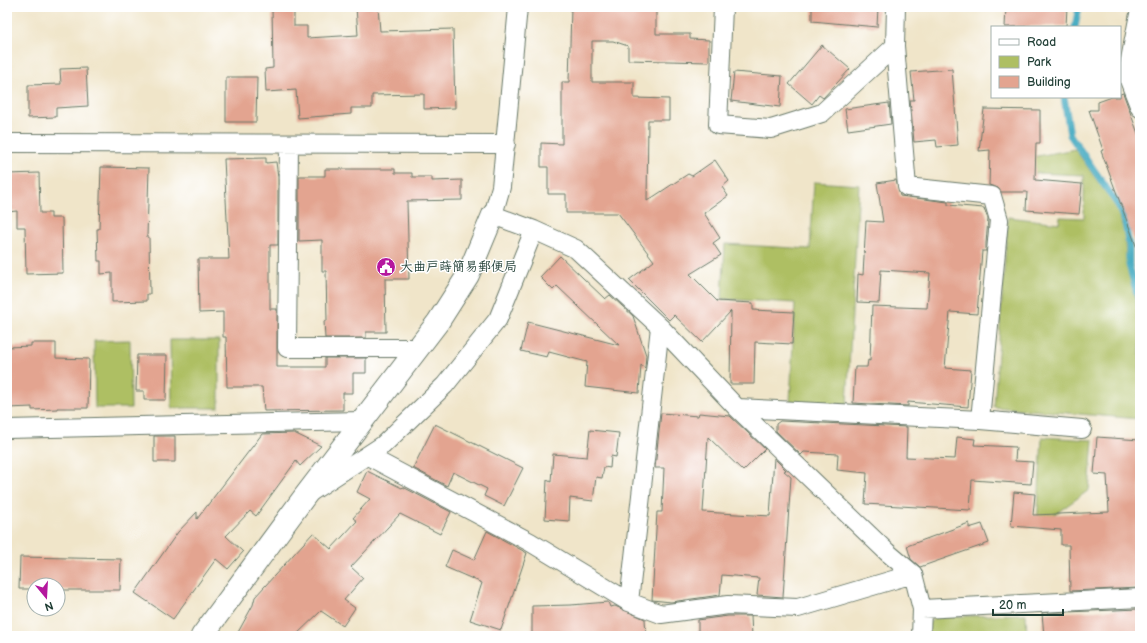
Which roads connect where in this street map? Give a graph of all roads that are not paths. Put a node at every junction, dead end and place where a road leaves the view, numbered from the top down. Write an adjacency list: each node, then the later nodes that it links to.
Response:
1 (518, 7): 9 (street)
2 (723, 7): 5 (street)
3 (896, 7): 5 (street)
4 (1140, 9): 6 (street)
5 (895, 46): 15 (street)
6 (1140, 108)
7 (7, 143): 8 (street)
8 (289, 144): 9 (street); 13 (street)
9 (506, 144): 10 (street)
10 (494, 215): 11 (street); 13 (street)
11 (534, 230): 12 (street); 19 (street)
12 (660, 327): 14 (street); 23 (street)
13 (418, 348): 16 (street)
14 (736, 408): 15 (street); 21 (street)
15 (980, 420): 17 (street)
16 (361, 421): 18 (street); 20 (street)
17 (1082, 428)
18 (7, 429)
19 (368, 456): 20 (street); 23 (street)
20 (305, 496): 25 (street)
21 (913, 574): 23 (street); 24 (street)
22 (1140, 598): 24 (street)
23 (629, 602)
24 (922, 609): 26 (street)
25 (202, 636)
26 (921, 636)

